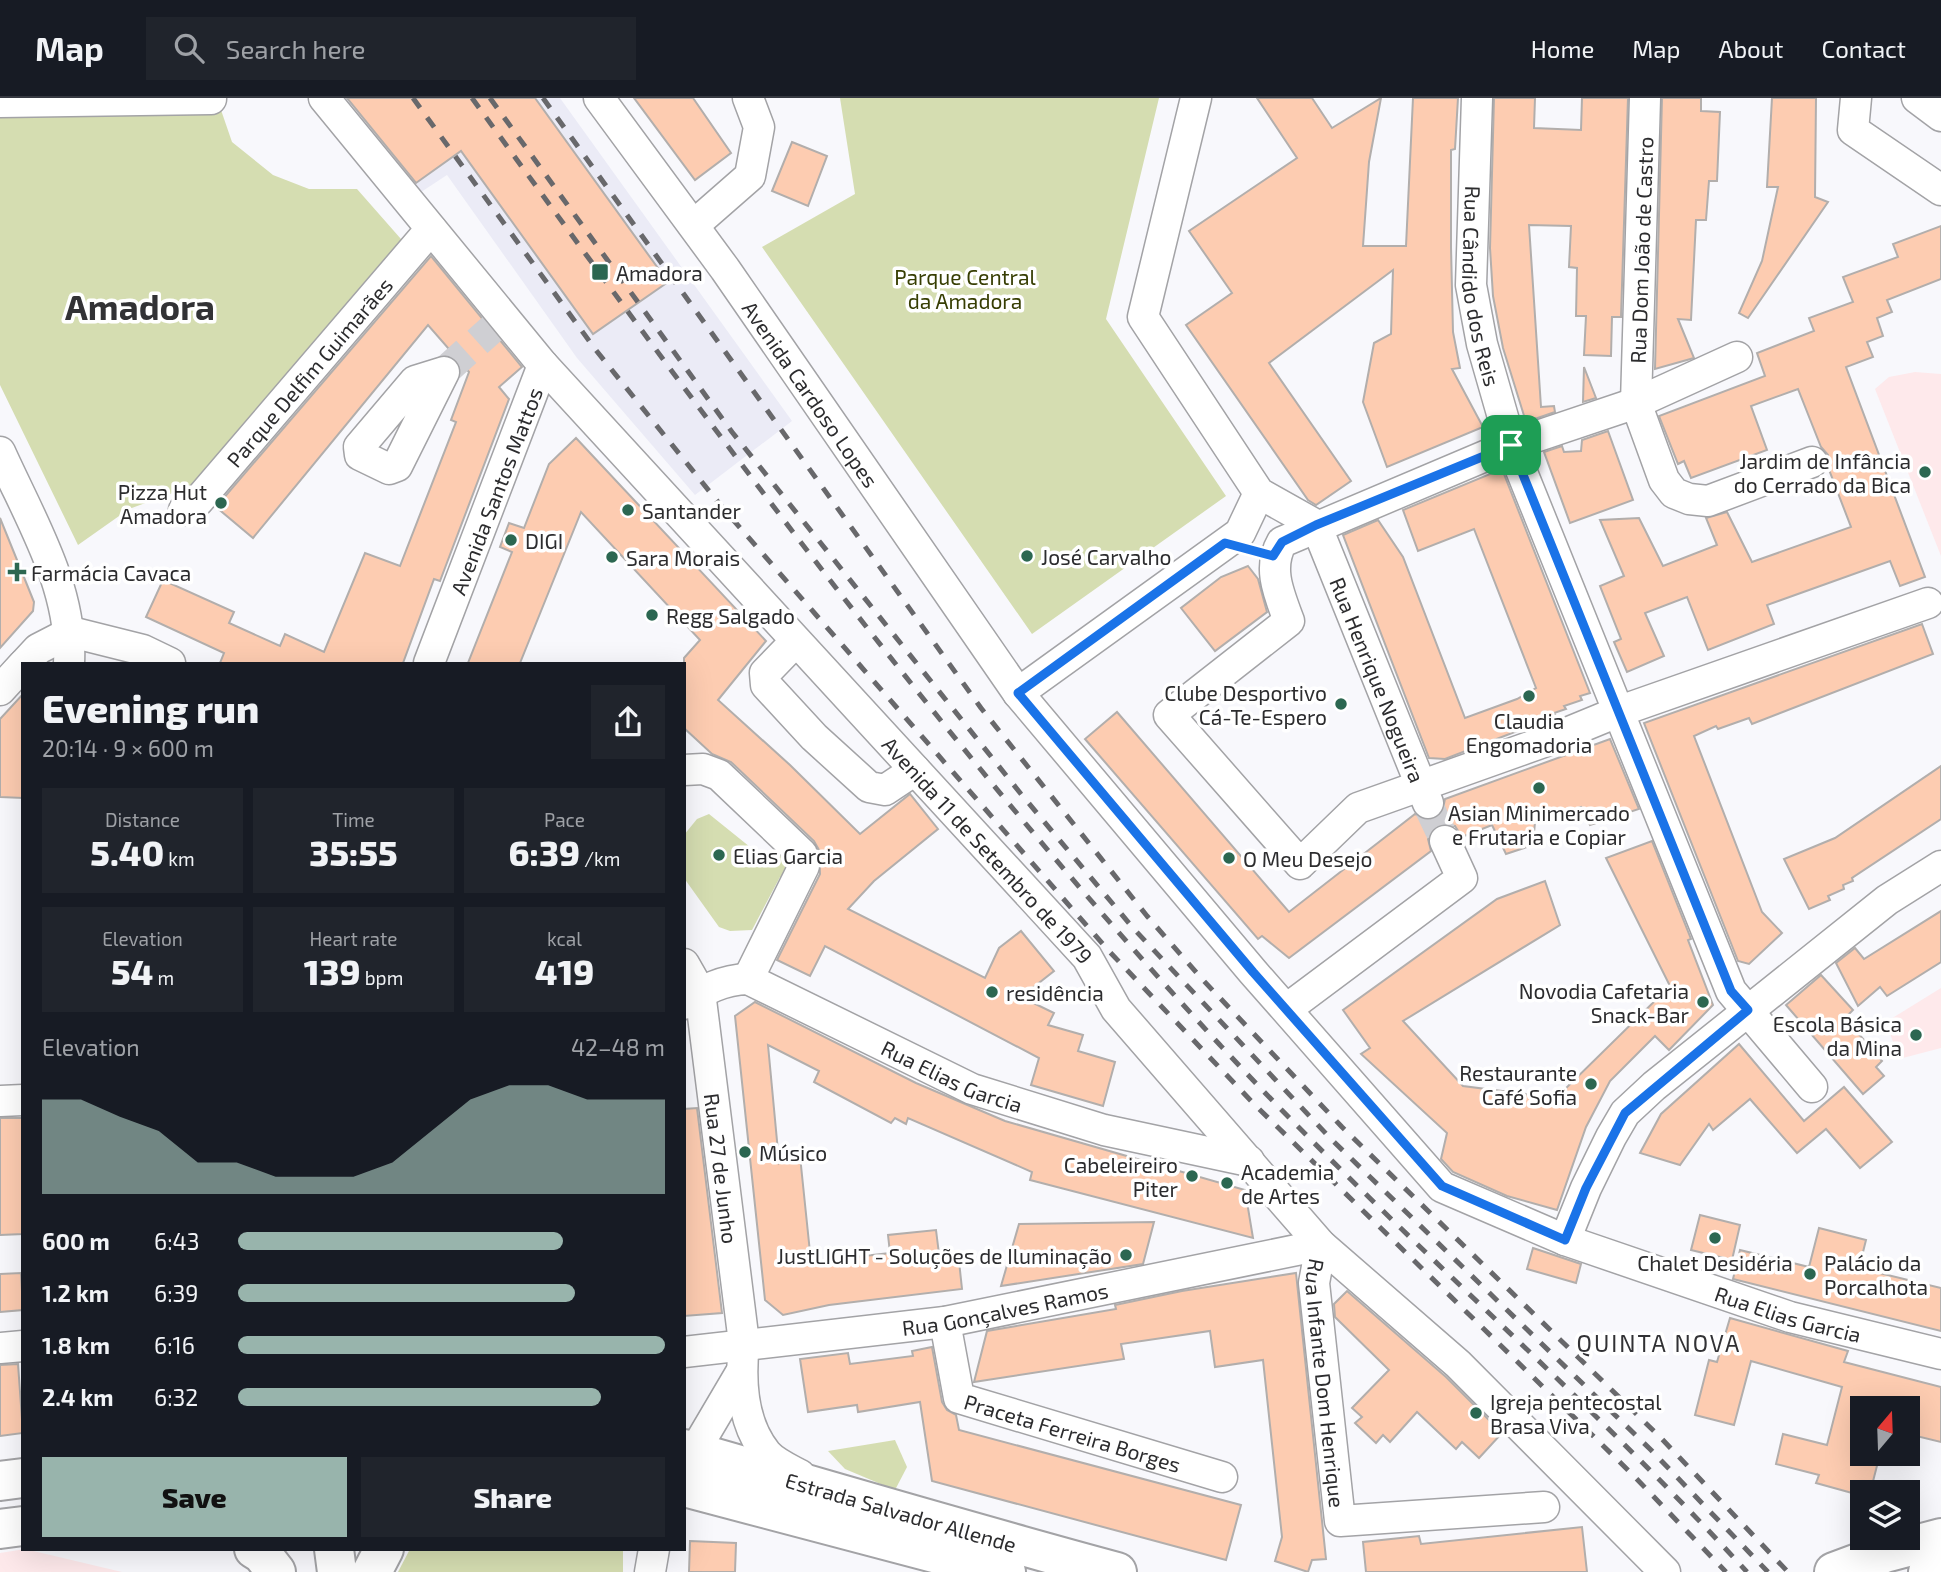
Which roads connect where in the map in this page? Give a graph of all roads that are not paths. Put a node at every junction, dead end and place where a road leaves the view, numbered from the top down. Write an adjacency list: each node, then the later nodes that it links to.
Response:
1 (324, 98): 14 (street, Avenida Santos Mattos)
2 (598, 98): 13 (street, Avenida Cardoso Lopes)
3 (748, 98): 13 (street)
4 (1196, 98): 21 (street)
5 (1477, 98): 18 (street, Rua Cândido dos Reis)
6 (1645, 98): 17 (street, Rua Dom João de Castro)
7 (1856, 98): 12 (street)
8 (1917, 98): 11 (street)
9 (211, 99): 10 (street)
10 (0, 102)
11 (1941, 116)
12 (1941, 190)
13 (694, 225): 35 (street, Avenida Cardoso Lopes)
14 (432, 229): 16 (street, Avenida Santos Mattos); 22 (street, Parque Delfim Guimarães)
15 (1737, 357): 17 (street)
16 (543, 365): 28 (street, Avenida 11 de Setembro de 1979); 32 (street, Avenida Santos Mattos)
17 (1636, 403): 18 (street); 20 (street)
18 (1511, 445): 23 (street); 36 (street, Rua Cândido dos Reis)
19 (0, 452): 27 (street)
20 (1812, 462)
21 (1259, 493): 23 (street); 24 (street)
22 (184, 510)
23 (1316, 525): 25 (street); 39 (street, Rua Henrique Nogueira)
24 (1225, 543): 25 (street); 35 (street)
25 (1273, 556): 39 (street)
26 (1928, 603): 36 (street, Rua Henrique Nogueira)
27 (71, 632): 29 (street); 30 (street); 31 (street)
28 (795, 642): 38 (street, Avenida 11 de Setembro de 1979); 38 (street)
29 (26, 662)
30 (69, 662)
31 (168, 662)
32 (429, 662)
33 (21, 667): 34 (street)
34 (0, 690)
35 (1018, 693): 45 (street, Avenida Cardoso Lopes)
36 (1620, 711): 39 (street, Rua Henrique Nogueira); 46 (street, Rua Cândido dos Reis)
37 (686, 770): 43 (street)
38 (915, 770): 50 (street, Avenida 11 de Setembro de 1979)
39 (1425, 795)
40 (1445, 841): 45 (street)
41 (1941, 866): 46 (street)
42 (686, 972): 44 (street)
43 (748, 979): 44 (street); 50 (street, Rua Elias Garcia)
44 (692, 998): 55 (street, Rua 27 de Junho)
45 (1288, 1009): 51 (street, Avenida Cardoso Lopes)
46 (1748, 1010): 47 (street, Rua Cândido dos Reis); 52 (street)
47 (1812, 1087)
48 (21, 1100): 49 (street)
49 (0, 1101)
50 (1249, 1161): 53 (street, Avenida 11 de Setembro de 1979)
51 (1442, 1186): 52 (street, Rua Elias Garcia)
52 (1565, 1240): 59 (street, Rua Elias Garcia)
53 (1321, 1245): 54 (street, Rua Gonçalves Ramos); 66 (street, Rua Infante Dom Henrique); 81 (street, Avenida 11 de Setembro de 1979)
54 (945, 1321): 55 (street, Rua Gonçalves Ramos); 62 (street, Praceta Ferreira Borges)
55 (744, 1343): 58 (street, Rua Gonçalves Ramos); 60 (street, Rua 27 de Junho)
56 (21, 1346): 57 (street)
57 (0, 1348)
58 (686, 1352)
59 (1941, 1354)
60 (740, 1374): 61 (street); 65 (street)
61 (687, 1465): 65 (main road, Estrada Salvador Allende); 79 (main road, Estrada Salvador Allende)
62 (1222, 1477)
63 (21, 1478): 64 (main road)
64 (0, 1481)
65 (825, 1488): 80 (main road, Estrada Salvador Allende)
66 (1544, 1507)
67 (21, 1526): 68 (main road)
68 (0, 1529)
69 (1941, 1538): 82 (main road)
70 (257, 1551): 75 (main road)
71 (286, 1551): 76 (main road)
72 (334, 1551): 77 (main road)
73 (383, 1551): 78 (main road)
74 (1941, 1569): 83 (main road)
75 (276, 1572)
76 (286, 1572)
77 (337, 1572)
78 (372, 1572)
79 (1006, 1572)
80 (1117, 1572)
81 (1665, 1572)
82 (1834, 1572)
83 (1928, 1572)

